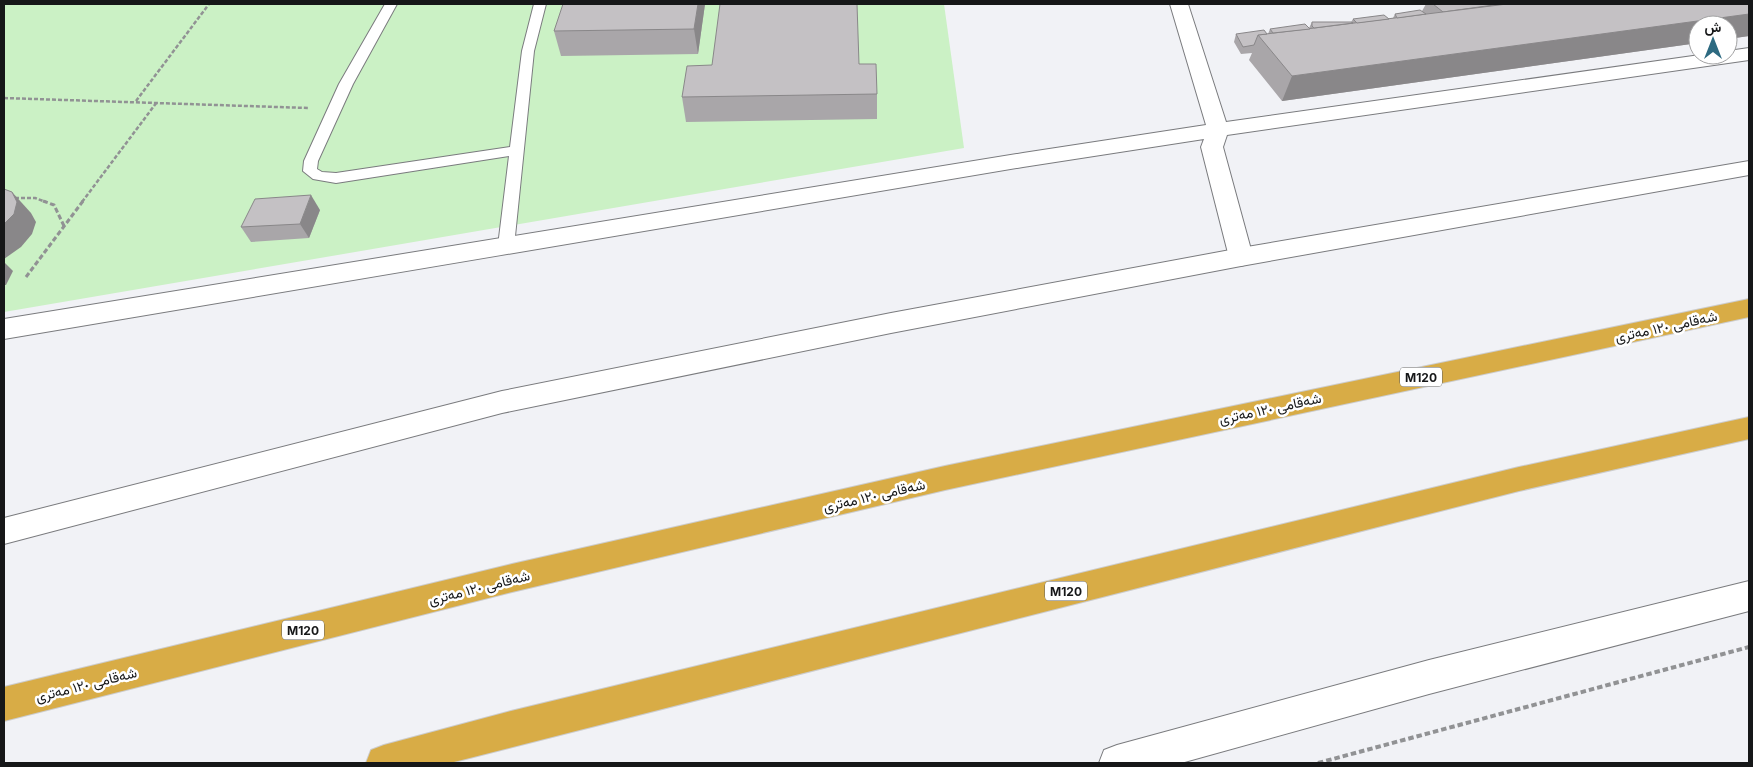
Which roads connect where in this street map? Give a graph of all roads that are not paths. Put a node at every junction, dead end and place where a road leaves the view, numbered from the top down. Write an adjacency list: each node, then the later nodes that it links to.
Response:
1 (391, 4): 6 (lane)
2 (540, 4): 6 (lane)
3 (1179, 4): 5 (street)
4 (1749, 54): 5 (street)
5 (1218, 130): 8 (street); 9 (street)
6 (515, 150): 8 (lane)
7 (1749, 168): 9 (street)
8 (506, 246): 11 (street)
9 (1241, 257): 13 (street)
10 (1749, 308): 15 (highway, شەقامی ١٢٠ مەتری / M120)
11 (4, 329)
12 (1749, 428): 16 (highway, M120)
13 (4, 531)
14 (1749, 596): 17 (street)
15 (4, 704)
16 (384, 763)
17 (1117, 763)

